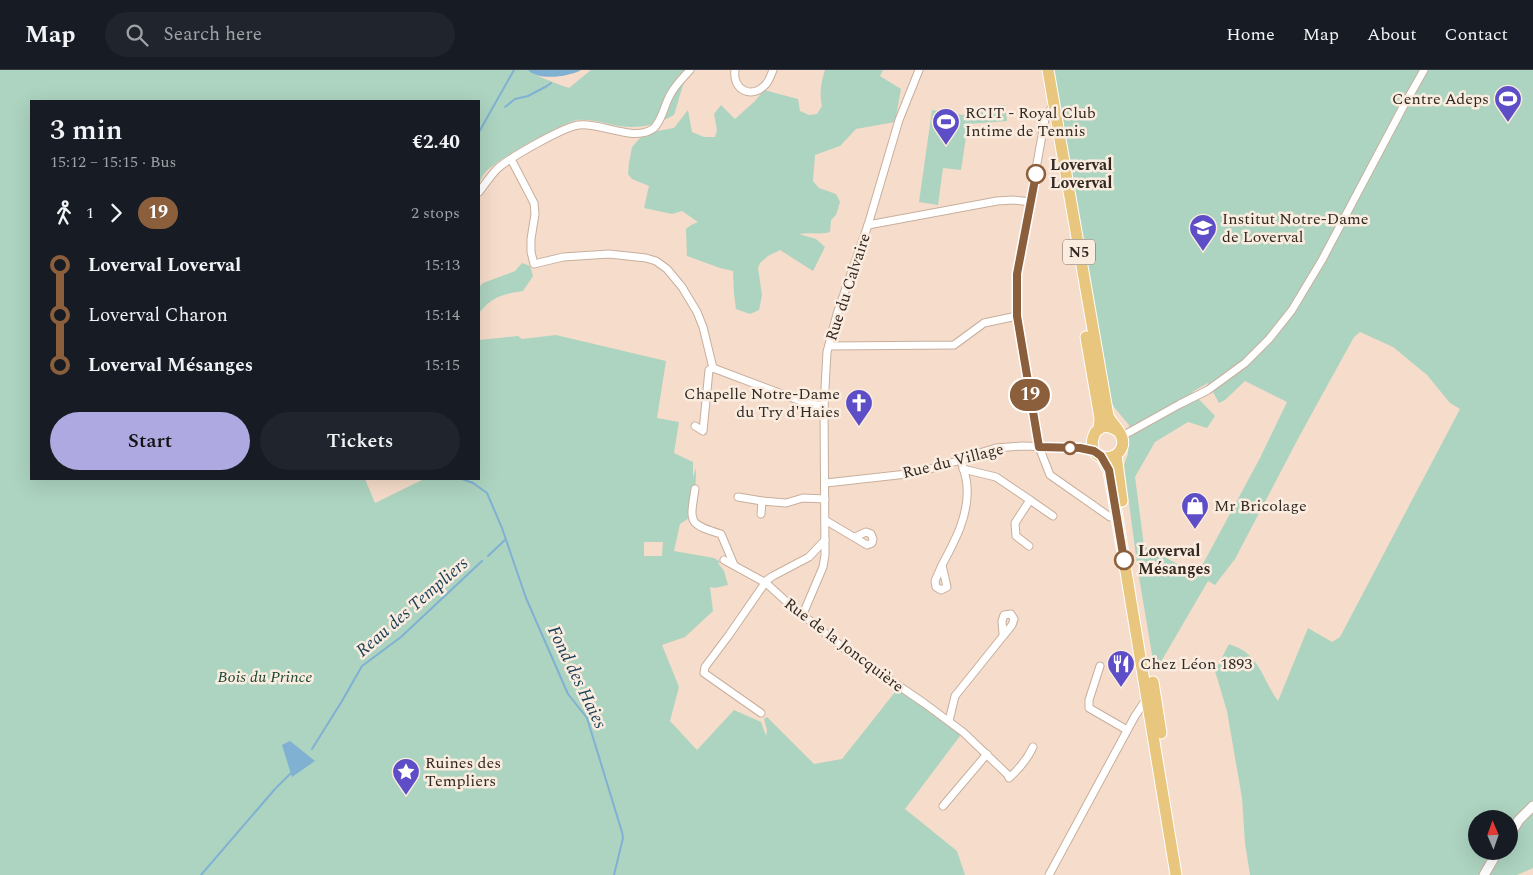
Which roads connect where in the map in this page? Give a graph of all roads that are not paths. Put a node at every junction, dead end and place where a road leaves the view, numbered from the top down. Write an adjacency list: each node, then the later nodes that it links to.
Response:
1 (690, 70): 9 (street)
2 (734, 70): 3 (street)
3 (773, 70)
4 (919, 70): 12 (street, Rue du Calvaire)
5 (1040, 70): 8 (main road, N5)
6 (1048, 70): 8 (main road, N5)
7 (1424, 70): 19 (street)
8 (1051, 110): 11 (street); 18 (main road, N5); 19 (main road, N5)
9 (511, 159): 10 (street); 15 (street)
10 (480, 191)
11 (1031, 202): 12 (street); 13 (street)
12 (868, 225): 14 (street, Rue du Calvaire)
13 (1017, 316): 14 (street); 20 (street)
14 (829, 346): 16 (street, Rue du Calvaire)
15 (714, 368): 16 (street); 17 (street)
16 (824, 406): 25 (street, Rue du Calvaire)
17 (695, 426)
18 (1099, 429): 19 (main road); 21 (main road)
19 (1120, 434): 22 (main road)
20 (1039, 447): 21 (street, Rue du Village); 23 (street, Rue du Village); 33 (street)
21 (1096, 449): 22 (main road); 45 (main road)
22 (1116, 456): 57 (main road)
23 (961, 460): 24 (street); 25 (street, Rue du Village)
24 (963, 469): 29 (street); 40 (street)
25 (826, 483): 28 (street, Rue du Calvaire)
26 (695, 489): 39 (street)
27 (738, 497): 30 (street)
28 (825, 499): 30 (street); 34 (street, Rue du Calvaire)
29 (1030, 500): 32 (street); 37 (street)
30 (762, 501): 31 (street)
31 (761, 514)
32 (1053, 516)
33 (1110, 517)
34 (825, 520): 35 (street); 36 (street, Rue du Calvaire)
35 (855, 537)
36 (825, 540): 41 (street); 42 (street, Rue du Calvaire)
37 (1029, 546)
38 (724, 560): 39 (street)
39 (734, 564): 41 (street)
40 (942, 565)
41 (766, 583): 42 (street, Rue de la Joncquière); 46 (street)
42 (803, 614): 47 (street, Rue de la Joncquière)
43 (1003, 634): 47 (street)
44 (1100, 666): 48 (street)
45 (1147, 699): 48 (street); 56 (main road)
46 (761, 713)
47 (949, 721): 50 (street, Rue de la Joncquière)
48 (1127, 730): 55 (street)
49 (1033, 747): 50 (street, Rue de la Joncquière)
50 (987, 754): 51 (street)
51 (943, 806)
52 (1533, 806): 53 (street)
53 (1518, 823)
54 (1493, 860): 58 (street)
55 (1049, 875)
56 (1176, 875)
57 (1184, 875)
58 (1484, 875)

